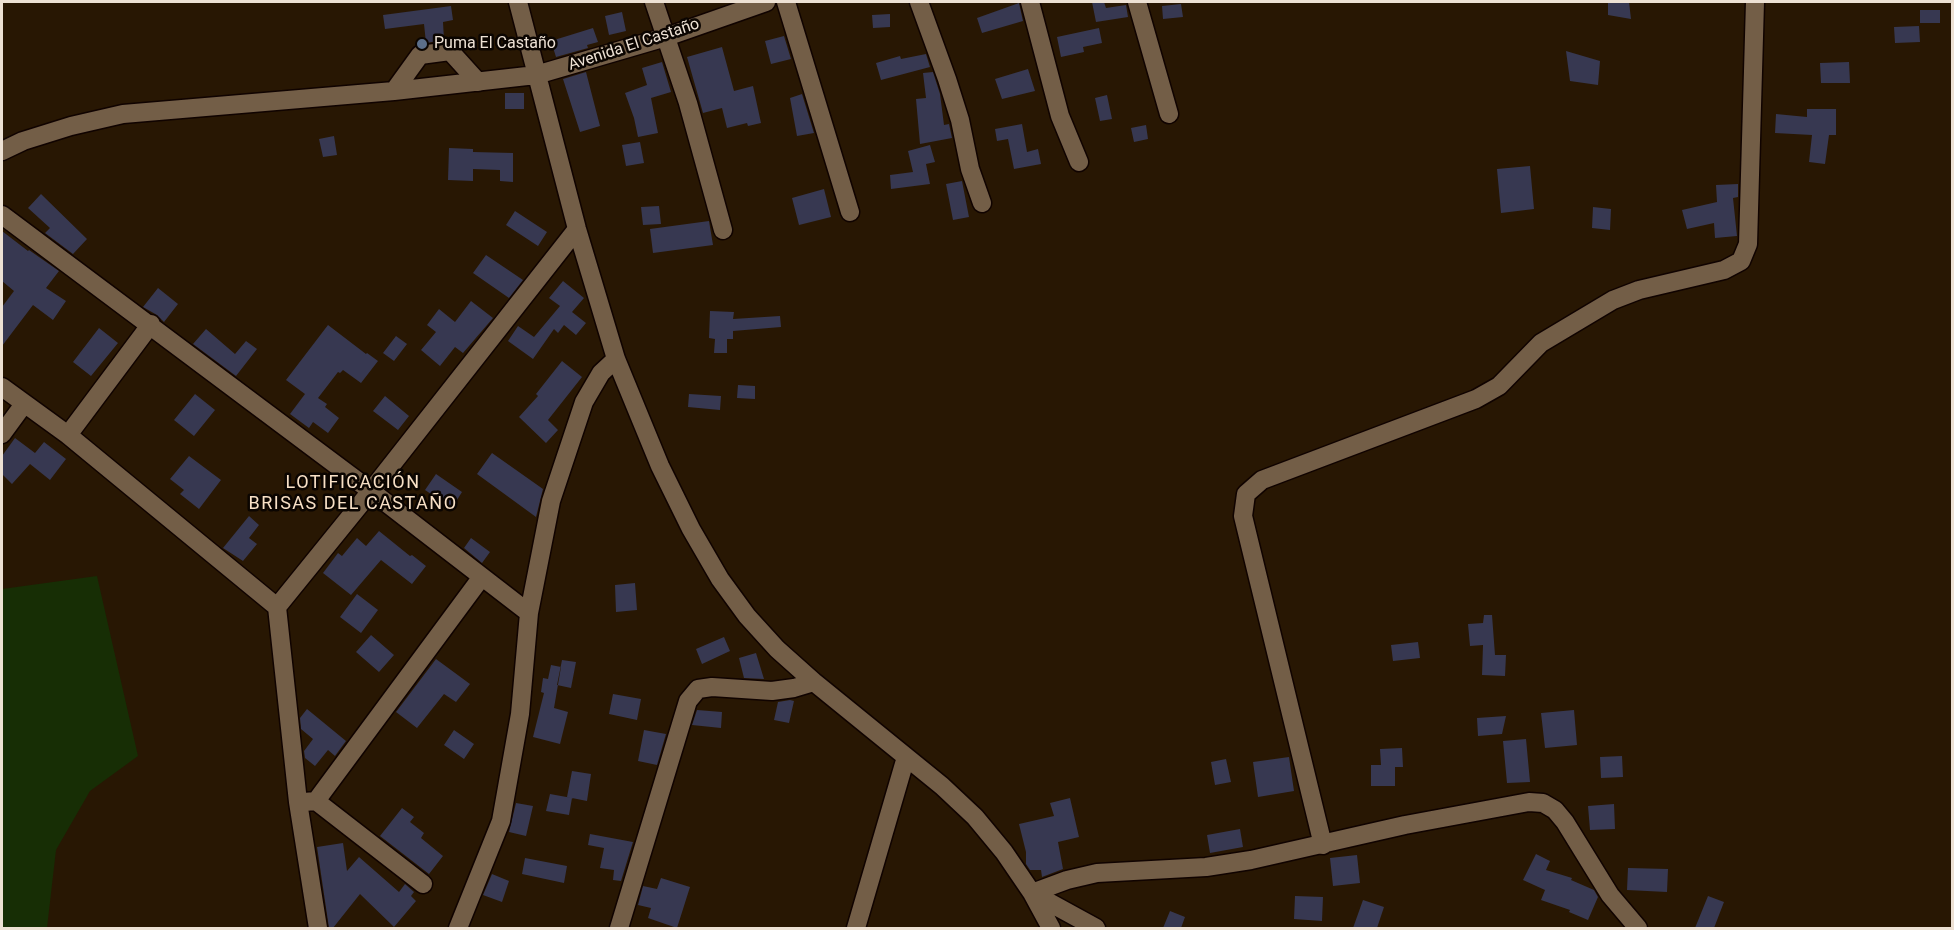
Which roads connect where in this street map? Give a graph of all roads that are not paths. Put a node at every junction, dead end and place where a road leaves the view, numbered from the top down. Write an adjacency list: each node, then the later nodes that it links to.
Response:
1 (518, 2): 10 (street)
2 (654, 2): 9 (street)
3 (766, 2): 9 (street, Avenida El Castaño)
4 (786, 2): 17 (street)
5 (918, 2): 16 (street)
6 (1030, 2): 15 (street)
7 (1137, 2): 13 (street)
8 (1755, 2): 34 (street)
9 (666, 37): 10 (street, Avenida El Castaño); 20 (street)
10 (536, 75): 11 (street, Avenida El Castaño); 19 (street)
11 (478, 82): 12 (street, Avenida El Castaño); 12 (street)
12 (394, 91): 14 (street, Avenida El Castaño)
13 (1169, 114)
14 (2, 151)
15 (1079, 162)
16 (982, 203)
17 (850, 212)
18 (2, 215): 21 (street)
19 (577, 229): 22 (street); 27 (street)
20 (723, 230)
21 (151, 324): 26 (street); 27 (street)
22 (616, 359): 30 (street); 31 (street)
23 (2, 387): 24 (street)
24 (24, 404): 25 (street); 26 (street)
25 (2, 434)
26 (68, 435): 29 (street)
27 (371, 491): 28 (street); 29 (street)
28 (481, 578): 30 (street); 33 (street)
29 (277, 607): 33 (street)
30 (529, 613): 38 (street)
31 (814, 682): 32 (street); 39 (street)
32 (906, 757): 36 (street); 40 (street)
33 (307, 801): 35 (street); 37 (street)
34 (1323, 844): 36 (street); 43 (street)
35 (423, 884)
36 (1032, 893): 41 (street); 42 (street)
37 (318, 928)
38 (458, 928)
39 (619, 928)
40 (856, 928)
41 (1052, 928)
42 (1096, 928)
43 (1638, 928)

